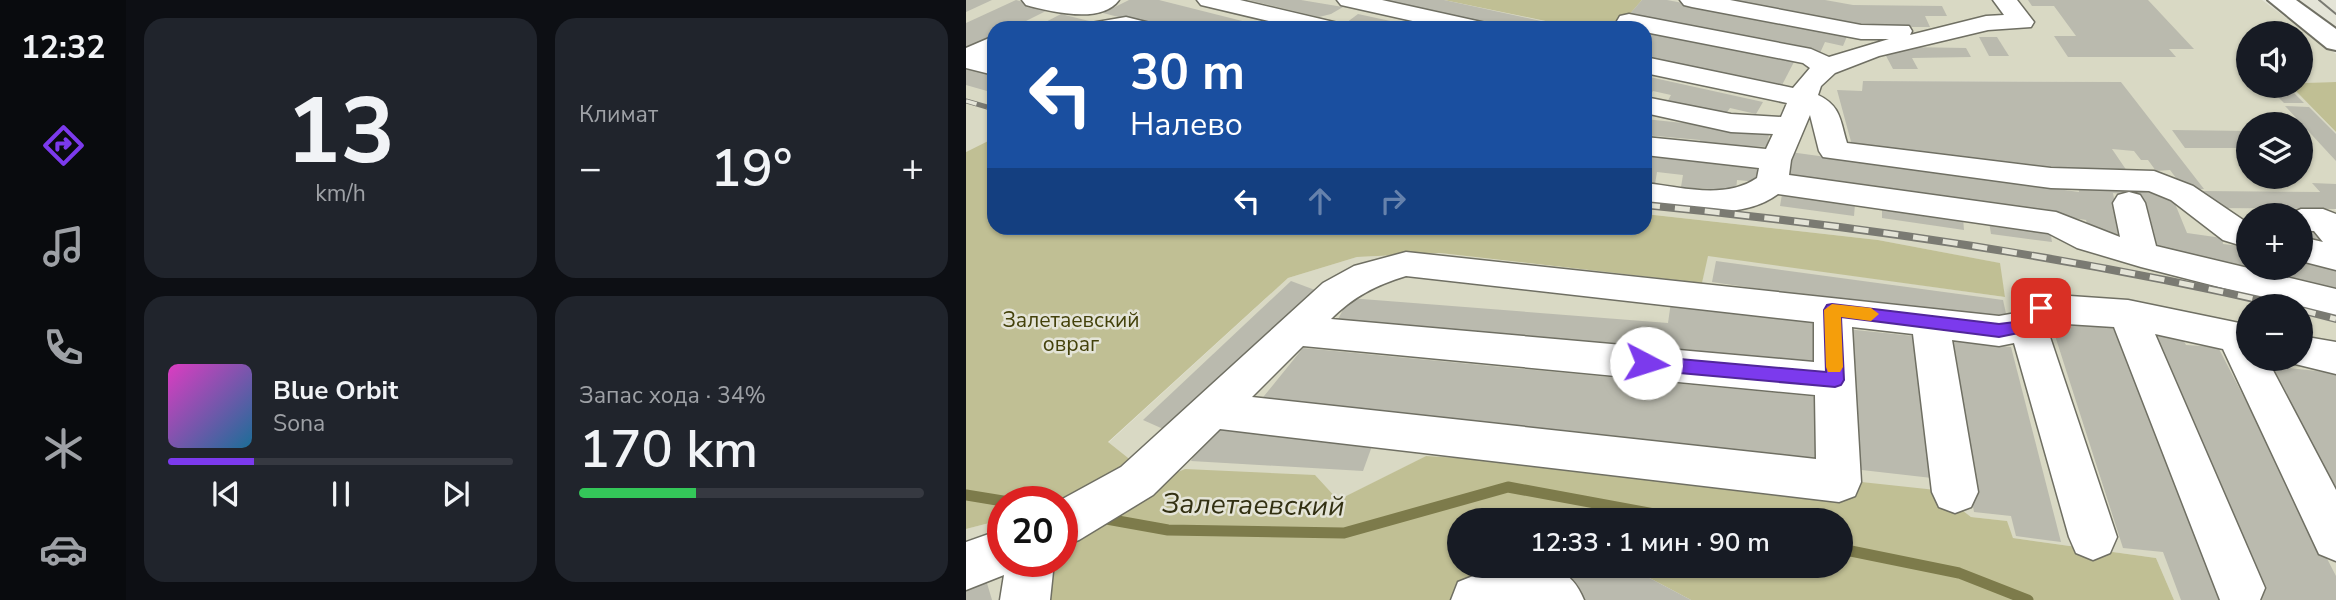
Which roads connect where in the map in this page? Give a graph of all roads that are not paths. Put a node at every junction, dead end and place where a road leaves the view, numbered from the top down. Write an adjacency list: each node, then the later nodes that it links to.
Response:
1 (1107, 0): 7 (lane)
2 (1209, 0): 8 (lane)
3 (1692, 0): 12 (lane)
4 (2005, 0): 12 (lane)
5 (2280, 0): 13 (main road)
6 (1357, 2): 9 (lane); 10 (lane)
7 (1034, 12)
8 (1298, 21)
9 (1331, 21)
10 (1445, 21)
11 (1652, 26): 17 (lane)
12 (1949, 34): 17 (lane)
13 (2336, 42)
14 (987, 47): 15 (lane)
15 (987, 65)
16 (1652, 67): 19 (lane)
17 (1826, 67): 19 (lane)
18 (1652, 106): 19 (lane)
19 (1797, 112): 21 (lane); 25 (lane)
20 (1652, 147): 21 (lane)
21 (1774, 172): 22 (lane); 28 (lane)
22 (1652, 193)
23 (2129, 203): 28 (lane)
24 (2313, 220): 26 (lane)
25 (2236, 225)
26 (2336, 236)
27 (2313, 252): 29 (lane)
28 (2141, 255): 30 (lane)
29 (2336, 258)
30 (2336, 303)
31 (1832, 310): 33 (lane); 35 (lane); 40 (lane)
32 (2128, 314): 34 (lane); 36 (lane); 49 (lane)
33 (1930, 322): 34 (lane); 42 (lane)
34 (2028, 326): 44 (lane)
35 (1295, 331): 40 (lane); 41 (lane)
36 (2236, 338)
37 (2313, 353): 38 (lane)
38 (2336, 358)
39 (2257, 371): 45 (lane)
40 (1835, 380): 41 (lane)
41 (1212, 410): 43 (lane)
42 (1955, 492)
43 (1078, 515)
44 (2093, 537)
45 (2336, 538)
46 (987, 558): 47 (lane)
47 (966, 566)
48 (1028, 577): 50 (lane)
49 (2240, 587)
50 (1024, 600)
51 (1476, 600): 52 (lane)
52 (1559, 600)

